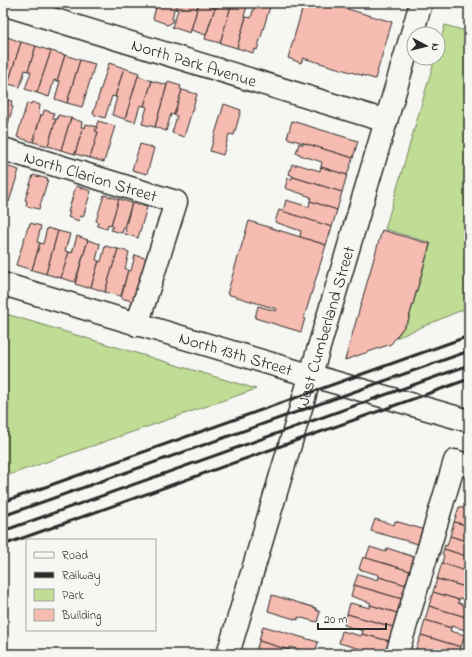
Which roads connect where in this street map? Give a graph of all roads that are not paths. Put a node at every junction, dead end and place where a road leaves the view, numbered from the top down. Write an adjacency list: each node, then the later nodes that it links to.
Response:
1 (421, 3): 3 (street, West Cumberland Street)
2 (3, 4): 3 (street, North Park Avenue)
3 (386, 121): 7 (street, West Cumberland Street)
4 (3, 149): 6 (street, North Clarion Street)
5 (3, 284): 6 (street, North 13th Street)
6 (137, 325): 7 (street, North 13th Street)
7 (311, 376): 8 (street, North 13th Street); 10 (street, West Cumberland Street)
8 (469, 421)
9 (469, 466): 11 (street)
10 (228, 654)
11 (397, 654)

